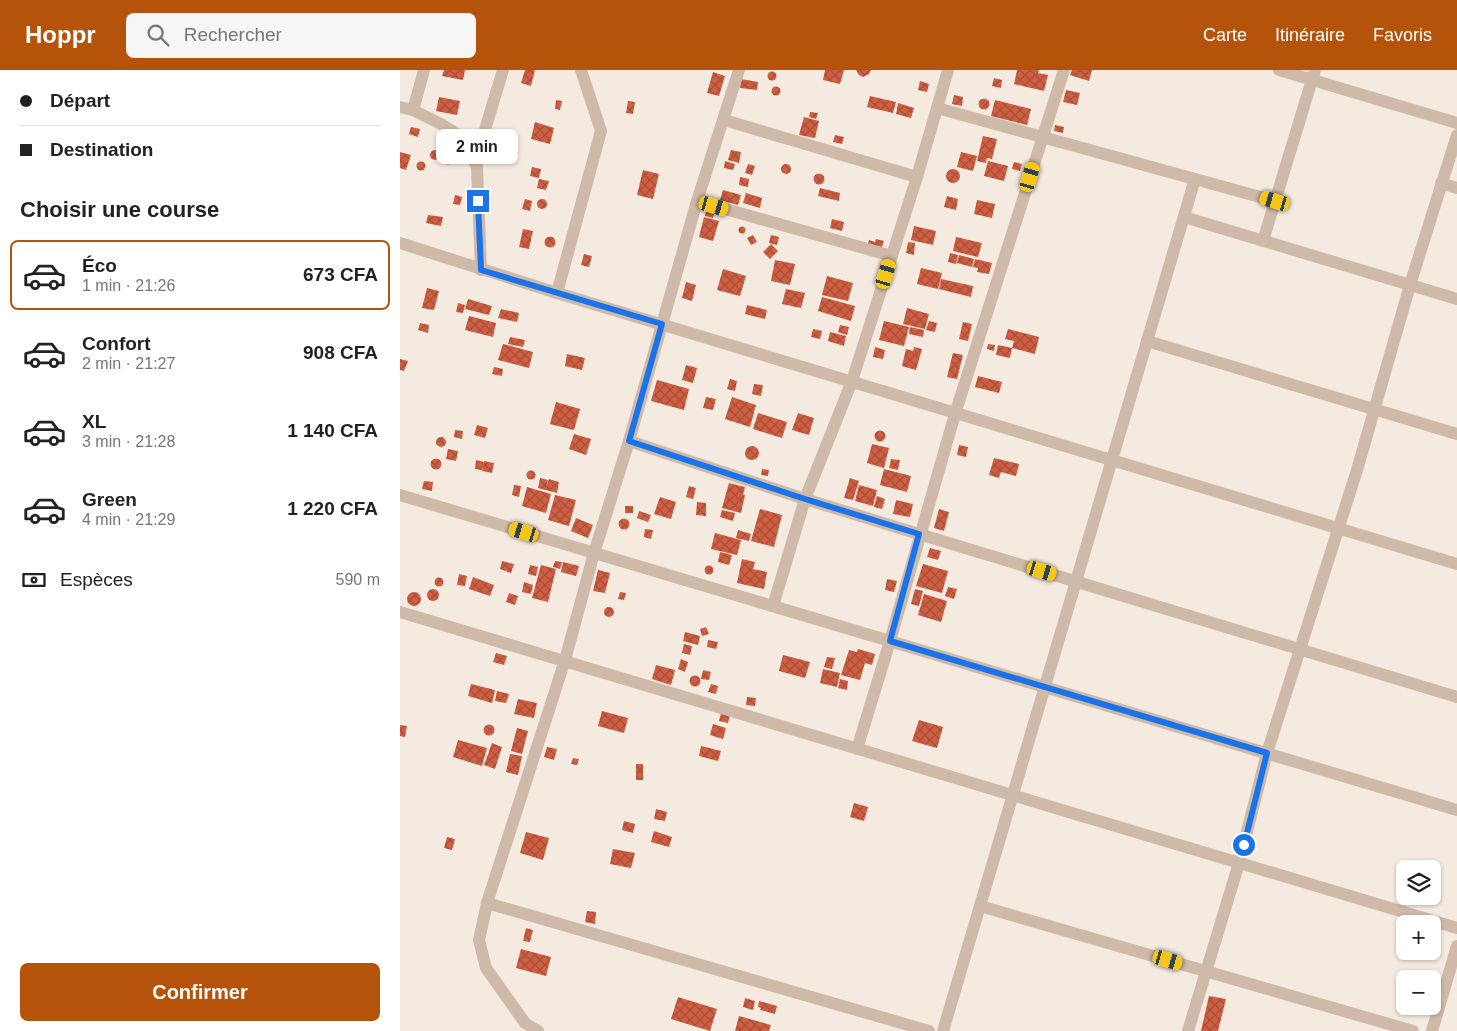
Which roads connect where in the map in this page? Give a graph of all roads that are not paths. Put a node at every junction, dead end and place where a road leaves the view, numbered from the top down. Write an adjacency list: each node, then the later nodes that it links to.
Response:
1 (424, 70): 11 (street)
2 (503, 70): 16 (street)
3 (581, 70): 29 (street)
4 (739, 70): 12 (street)
5 (948, 70): 10 (street)
6 (1064, 70): 15 (street)
7 (1278, 70): 8 (street)
8 (1313, 75): 13 (street); 22 (street)
9 (400, 108): 11 (street)
10 (937, 108): 15 (street); 17 (street)
11 (413, 110): 16 (street)
12 (724, 120): 17 (street); 21 (street)
13 (1457, 123)
14 (1457, 135): 19 (street)
15 (1041, 137): 18 (street); 35 (street)
16 (475, 163): 27 (street)
17 (916, 177): 26 (street)
18 (1195, 179): 22 (street); 23 (street)
19 (1441, 183): 20 (street); 28 (street)
20 (1457, 188)
21 (697, 201): 26 (street); 31 (street)
22 (1275, 201): 24 (street)
23 (1184, 217): 24 (street); 32 (street)
24 (1263, 241): 28 (street)
25 (400, 243): 27 (street)
26 (892, 256): 33 (street)
27 (481, 270): 29 (street)
28 (1410, 285): 30 (street); 34 (street)
29 (557, 293): 31 (street)
30 (1457, 299)
31 (662, 324): 33 (street); 37 (street)
32 (1148, 341): 34 (street); 38 (street)
33 (852, 381): 35 (street); 40 (street)
34 (1374, 409): 36 (street); 41 (street)
35 (955, 414): 38 (street); 42 (street)
36 (1457, 434)
37 (629, 441): 40 (street); 43 (street)
38 (1112, 460): 41 (street); 45 (street)
39 (400, 495): 43 (street)
40 (805, 499): 42 (street); 46 (street)
41 (1337, 528): 44 (street); 49 (street)
42 (919, 534): 45 (street); 48 (street)
43 (594, 553): 46 (street); 50 (street)
44 (1457, 564)
45 (1076, 581): 49 (street); 51 (street)
46 (773, 606): 48 (street)
47 (400, 612): 50 (street)
48 (890, 641): 51 (street); 53 (street)
49 (1300, 649): 52 (street); 54 (street)
50 (565, 660): 53 (street); 58 (street)
51 (1045, 687): 54 (street); 55 (street)
52 (1457, 697)
53 (857, 750): 55 (street)
54 (1267, 753): 56 (street); 57 (street)
55 (1013, 796): 57 (street); 59 (street)
56 (1457, 810)
57 (1239, 863): 60 (street); 62 (street)
58 (487, 903): 63 (street); 64 (street)
59 (980, 906): 62 (street); 65 (street)
60 (1457, 928)
61 (1457, 946): 68 (street)
62 (1206, 971): 66 (street); 67 (street)
63 (538, 1031)
64 (929, 1031)
65 (943, 1031)
66 (1188, 1031)
67 (1413, 1031)
68 (1432, 1031)

